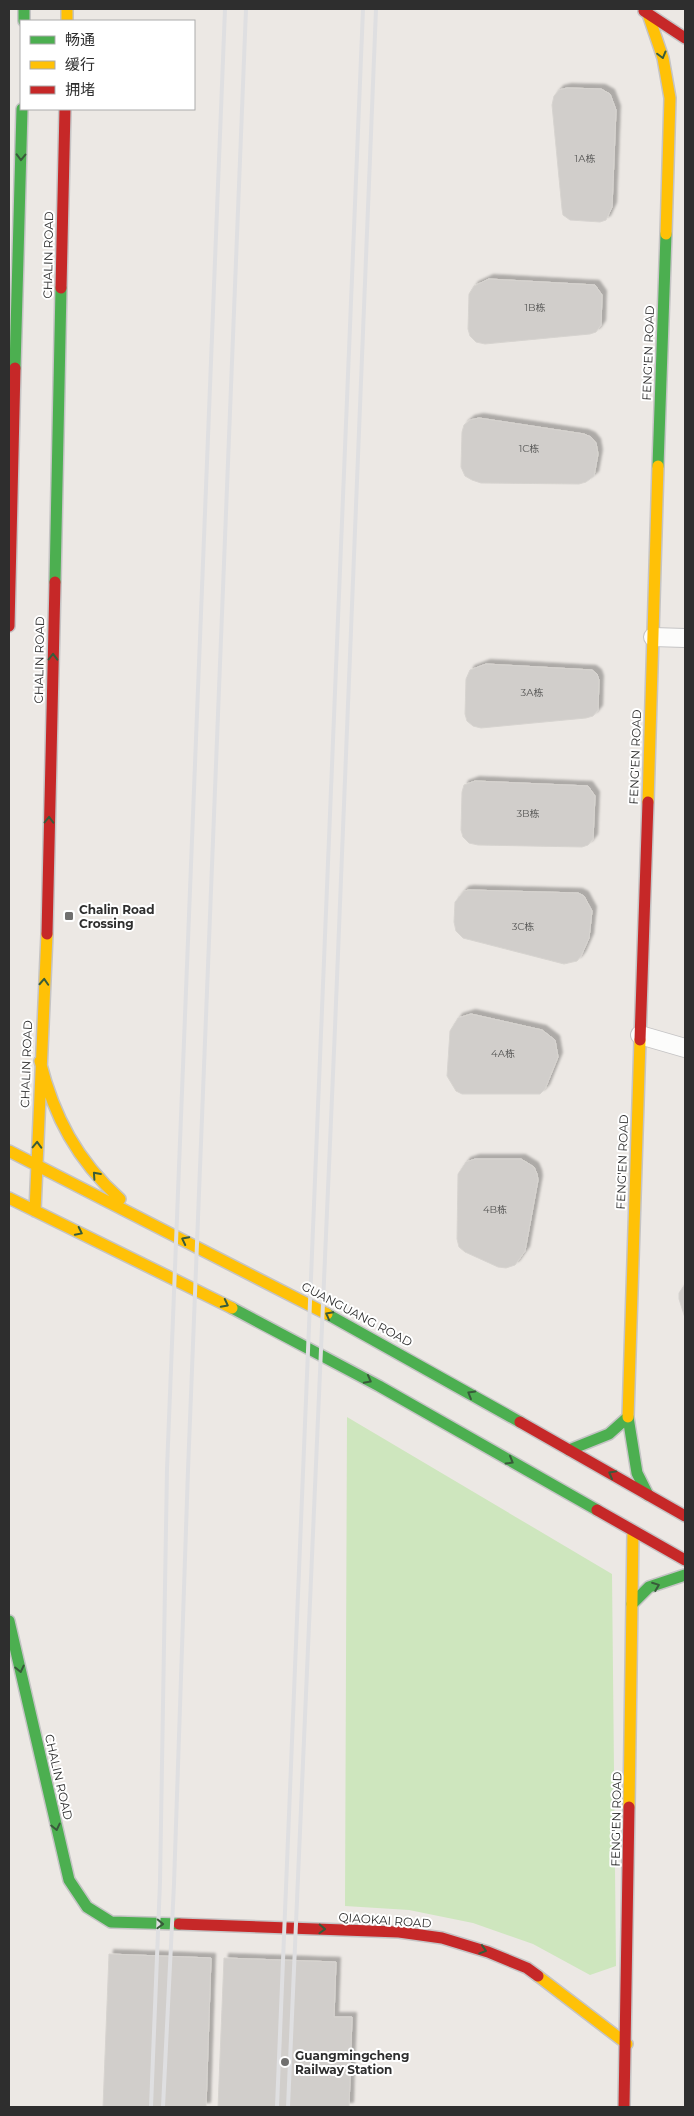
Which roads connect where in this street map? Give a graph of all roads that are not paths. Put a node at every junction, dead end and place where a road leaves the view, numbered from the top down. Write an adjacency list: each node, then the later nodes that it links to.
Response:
1 (644, 11): 2 (street); 4 (street, FENG'EN ROAD, one-way to 4)
2 (685, 38)
3 (677, 84): 4 (street, FENG'EN ROAD)
4 (670, 98): 8 (street, FENG'EN ROAD)
5 (22, 110): 7 (street, one-way to 7)
6 (65, 110): 12 (street, CHALIN ROAD, one-way to 6)
7 (9, 626)
8 (653, 637): 9 (street); 10 (street, FENG'EN ROAD)
9 (685, 638)
10 (640, 1035): 11 (street); 18 (street, FENG'EN ROAD)
11 (685, 1048)
12 (40, 1061): 14 (street, CHALIN ROAD, one-way to 12); 17 (street, one-way to 12)
13 (9, 1151): 14 (street, GUANGUANG ROAD)
14 (37, 1164): 16 (street, CHALIN ROAD); 17 (street, GUANGUANG ROAD)
15 (9, 1198): 16 (street)
16 (36, 1211): 22 (street, one-way to 22)
17 (144, 1220): 19 (street, GUANGUANG ROAD, one-way to 17)
18 (628, 1417): 19 (street); 20 (street, FENG'EN ROAD)
19 (570, 1450): 20 (street, GUANGUANG ROAD, one-way to 19)
20 (648, 1494): 21 (street, GUANGUANG ROAD)
21 (685, 1516)
22 (633, 1531): 23 (street); 25 (street, FENG'EN ROAD)
23 (685, 1560)
24 (685, 1576): 25 (street, one-way to 24)
25 (632, 1604): 28 (street, FENG'EN ROAD)
26 (9, 1621): 27 (street, CHALIN ROAD, one-way to 27)
27 (111, 1922): 28 (street, QIAOKAI ROAD, one-way to 28)
28 (627, 2044): 29 (street, FENG'EN ROAD)
29 (624, 2107)

